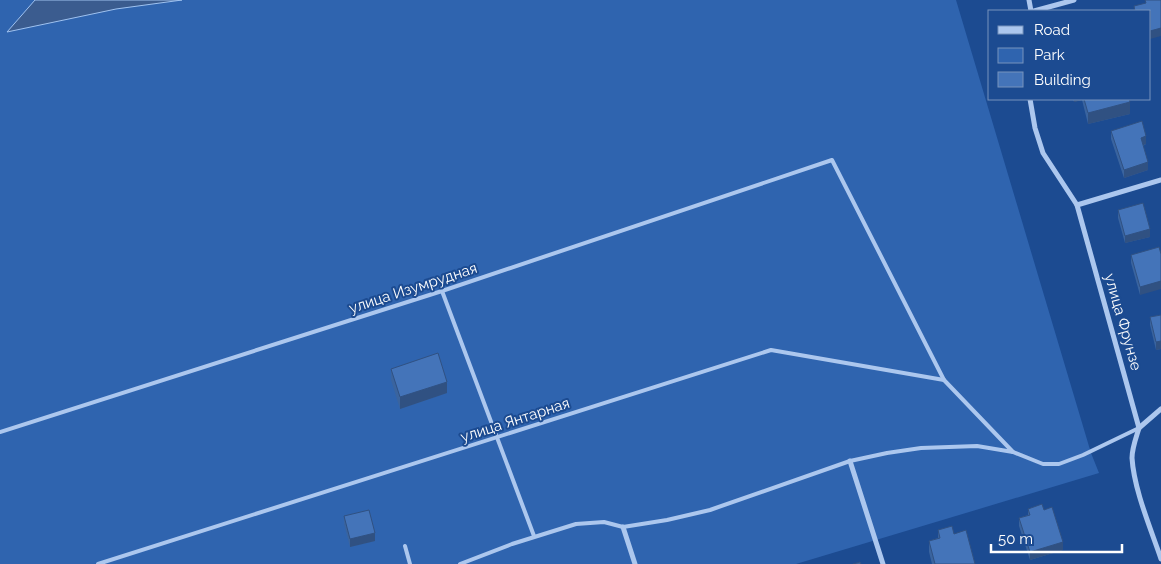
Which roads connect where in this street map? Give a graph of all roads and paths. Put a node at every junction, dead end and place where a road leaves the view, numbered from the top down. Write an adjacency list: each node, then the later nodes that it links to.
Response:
1 (1074, 0): 2 (street)
2 (1037, 10)
3 (1030, 100): 5 (street, улица Фрунзе)
4 (1161, 180): 5 (street)
5 (1076, 205): 9 (street, улица Фрунзе)
6 (442, 290): 7 (lane, улица Изумрудная); 10 (lane, улица Изумрудная); 11 (lane)
7 (944, 380): 11 (lane, улица Янтарная); 12 (lane)
8 (1161, 409): 9 (street)
9 (1140, 428): 12 (lane); 17 (street)
10 (0, 432)
11 (497, 437): 15 (lane); 18 (lane, улица Янтарная)
12 (1012, 452): 13 (lane)
13 (850, 461): 14 (lane); 22 (street)
14 (623, 527): 15 (lane); 21 (street)
15 (534, 536): 20 (lane)
16 (405, 546): 19 (lane)
17 (1161, 559)
18 (98, 564)
19 (410, 564)
20 (460, 564)
21 (635, 564)
22 (883, 564)

